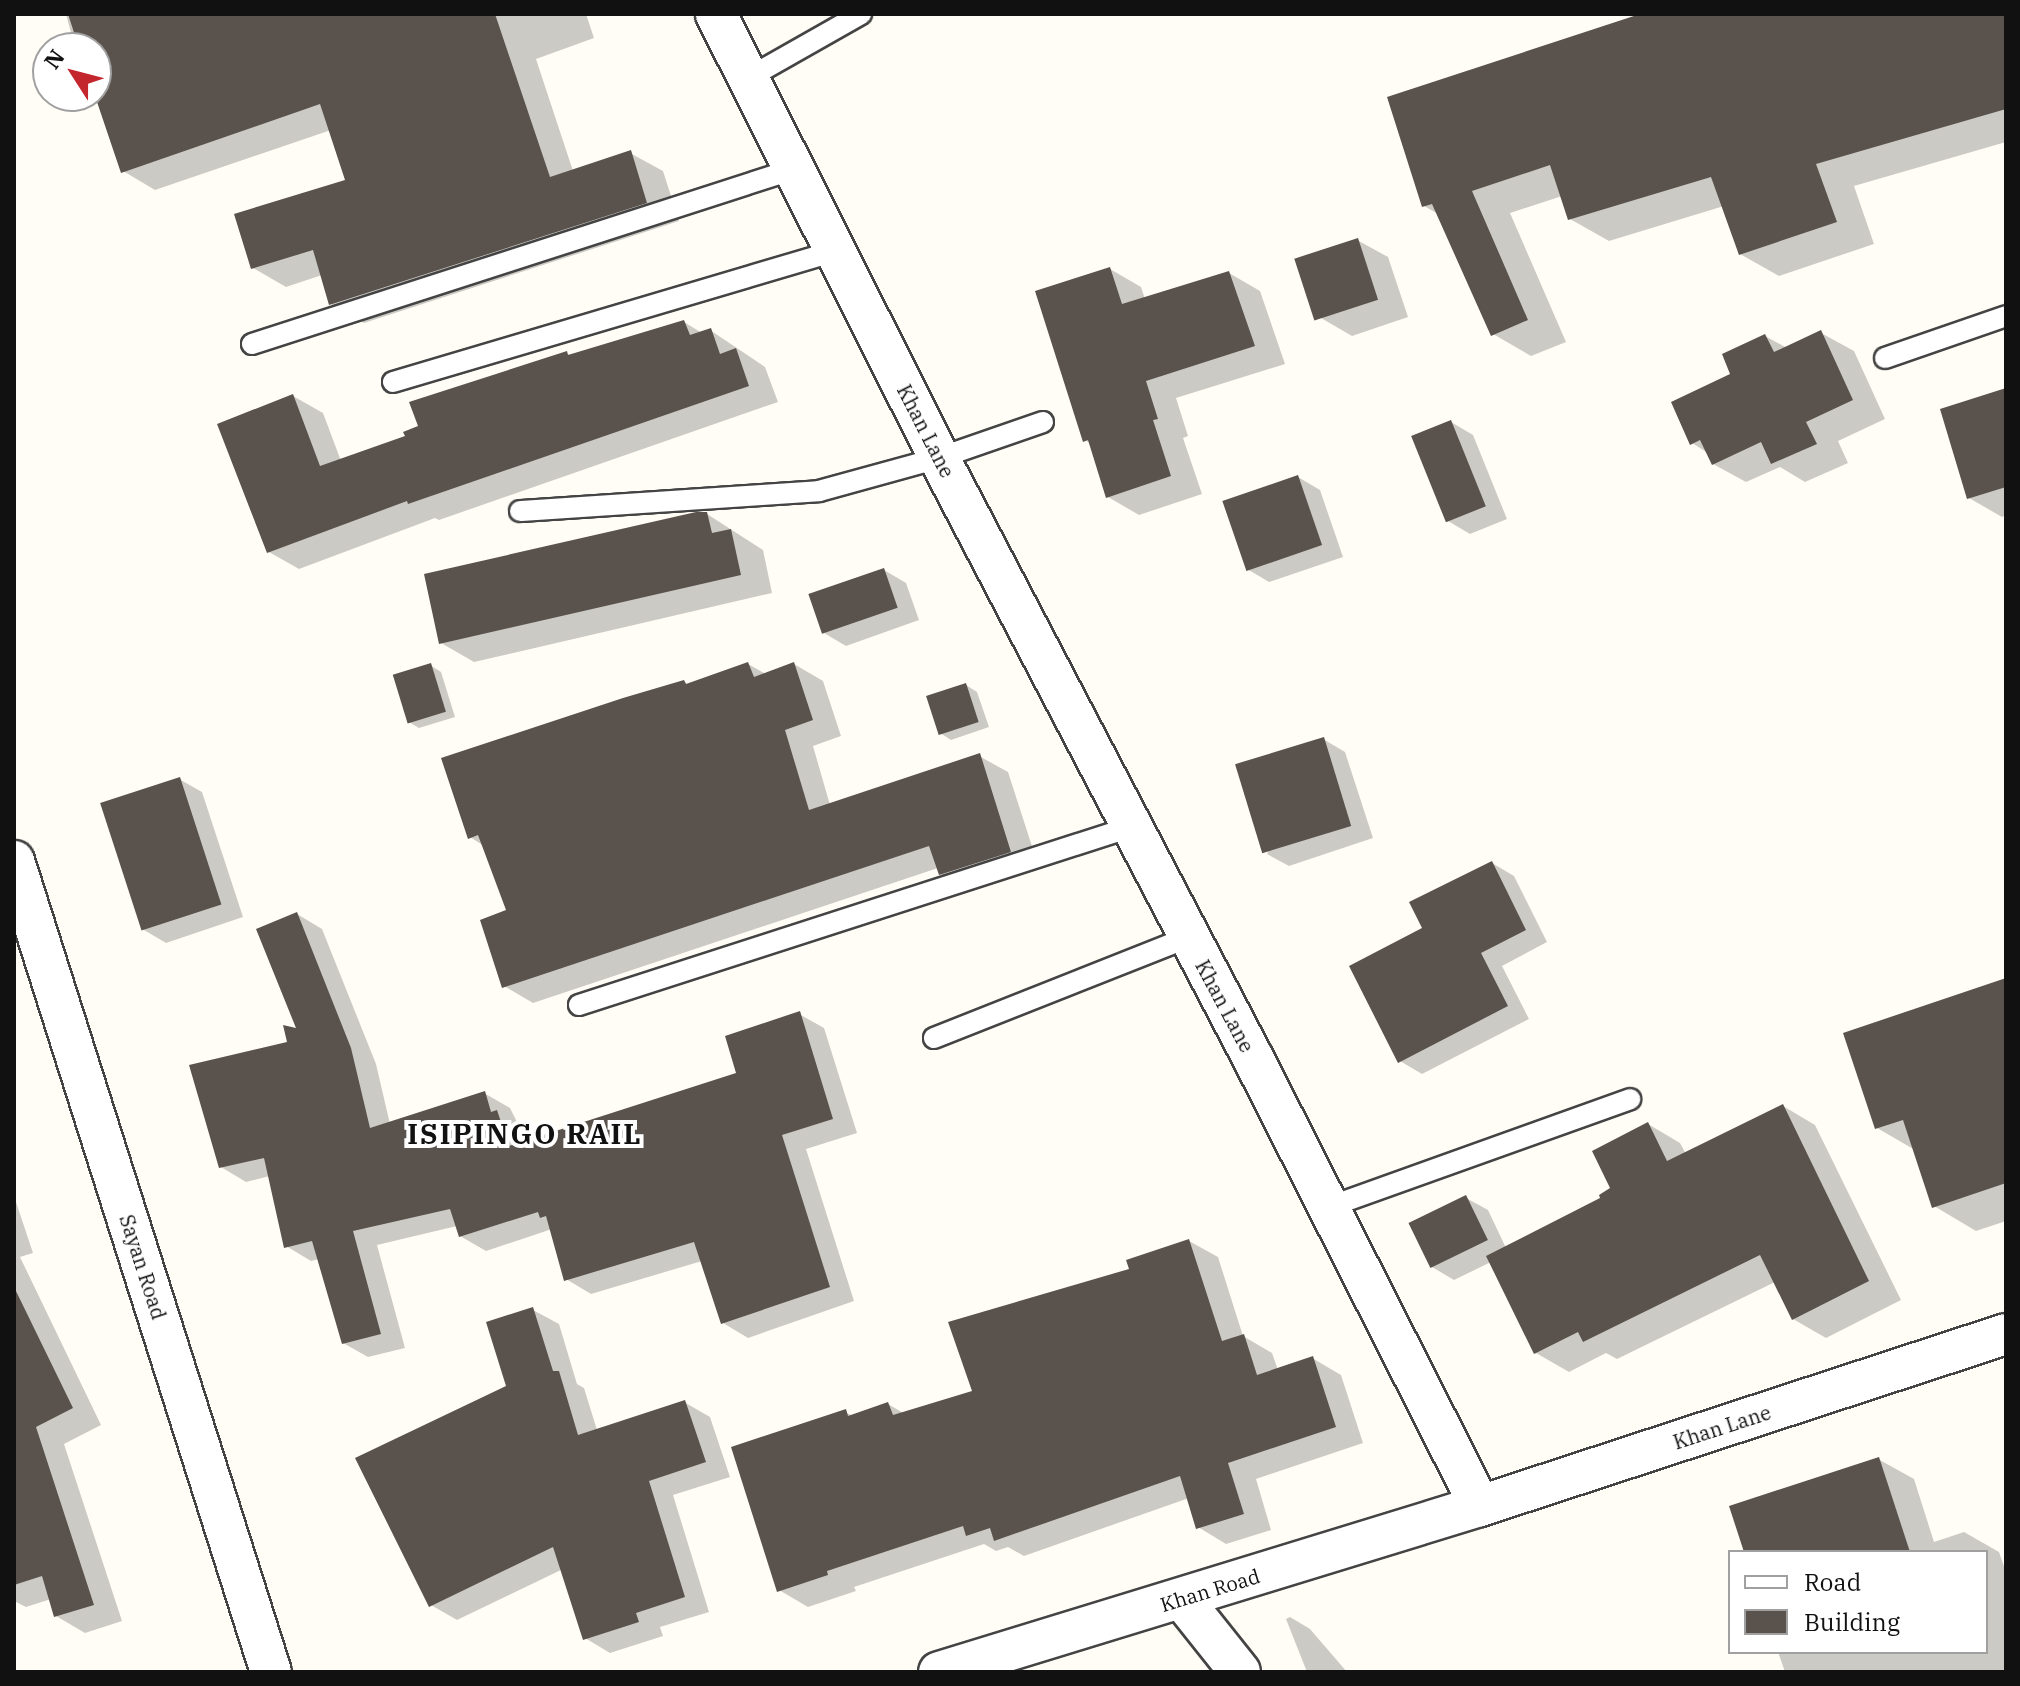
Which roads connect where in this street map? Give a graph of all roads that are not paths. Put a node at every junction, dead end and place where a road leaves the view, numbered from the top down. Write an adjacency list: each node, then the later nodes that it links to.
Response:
1 (716, 14): 3 (street, Khan Lane)
2 (861, 14): 3 (lane)
3 (748, 78): 4 (street, Khan Lane)
4 (794, 169): 5 (street, Khan Lane); 7 (lane)
5 (835, 251): 9 (lane); 11 (street, Khan Lane)
6 (2006, 316): 8 (lane)
7 (252, 344)
8 (1885, 358)
9 (393, 382)
10 (1043, 422): 11 (lane)
11 (939, 458): 12 (lane); 13 (street, Khan Lane)
12 (520, 511)
13 (1131, 827): 15 (street, Khan Lane); 16 (lane)
14 (14, 861): 23 (street, Sayan Road)
15 (1189, 937): 17 (lane); 19 (street, Khan Lane)
16 (579, 1005)
17 (934, 1038)
18 (1630, 1099): 19 (lane)
19 (1329, 1207): 21 (street, Khan Lane)
20 (2006, 1334): 21 (street, Khan Lane)
21 (1480, 1506): 22 (street, Khan Road)
22 (1182, 1599): 24 (street, Khan Road); 25 (street)
23 (271, 1672)
24 (939, 1672)
25 (1240, 1672)

